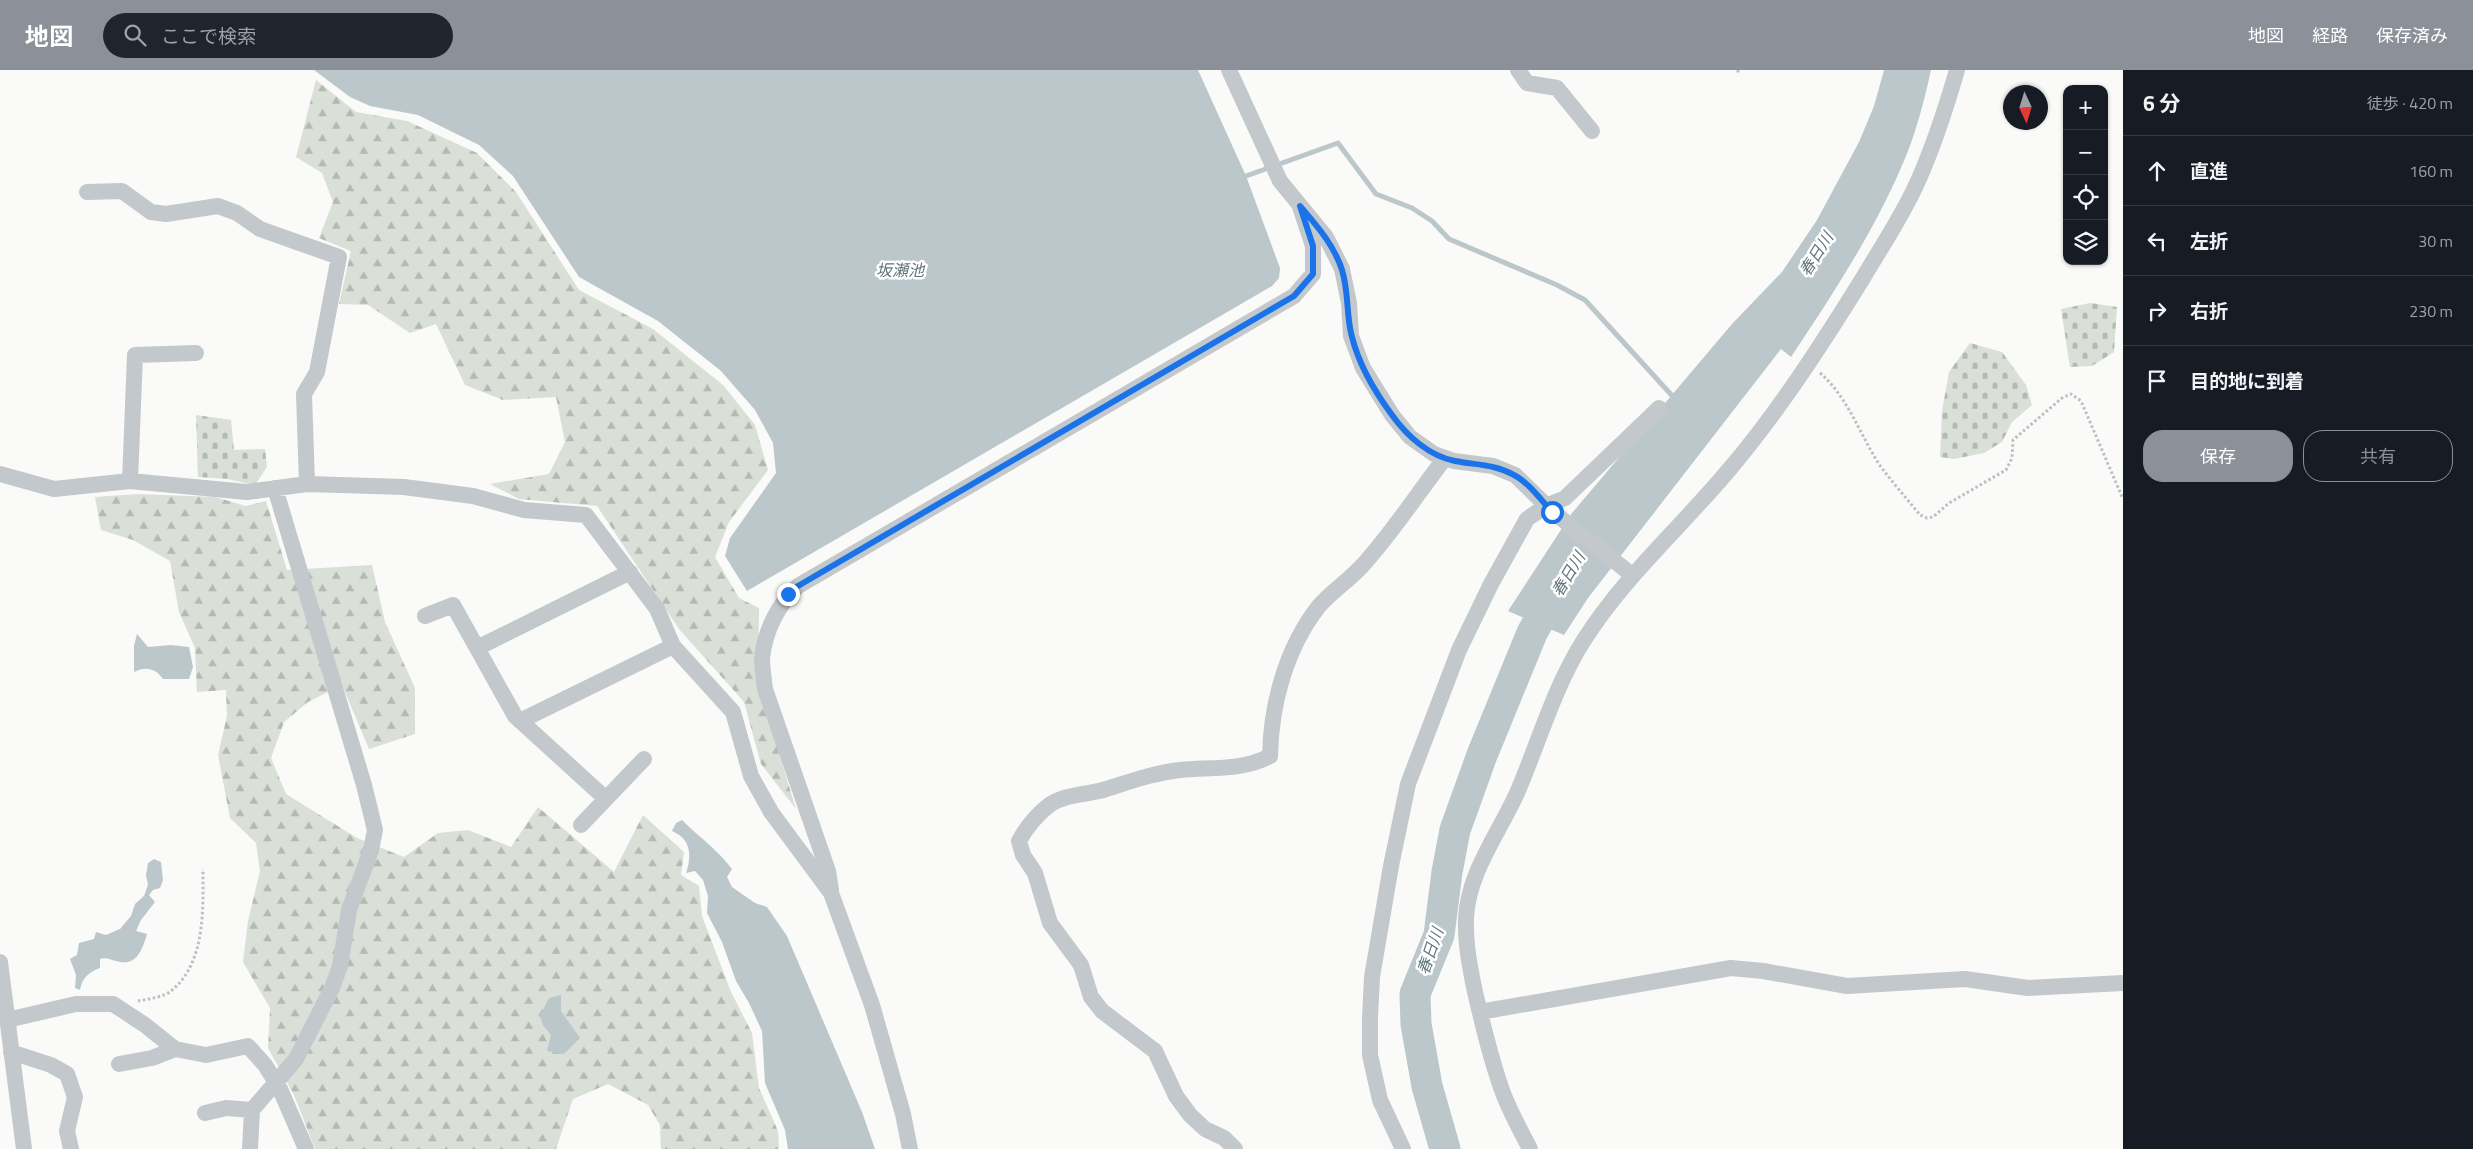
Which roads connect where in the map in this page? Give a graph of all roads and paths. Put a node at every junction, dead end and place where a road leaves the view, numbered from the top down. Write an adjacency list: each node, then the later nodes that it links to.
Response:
1 (1229, 70): 6 (street)
2 (1518, 70): 4 (street)
3 (1957, 70): 8 (street)
4 (1592, 132)
5 (87, 192): 13 (street)
6 (1300, 206): 10 (street); 27 (street)
7 (196, 353): 12 (street)
8 (1808, 362): 15 (path); 18 (street)
9 (1659, 408): 16 (street)
10 (1445, 458): 16 (street); 44 (street)
11 (0, 474): 12 (street)
12 (130, 481): 14 (street)
13 (307, 484): 14 (street); 17 (street)
14 (275, 488): 36 (street)
15 (2123, 499)
16 (1550, 509): 18 (street); 45 (street)
17 (630, 572): 20 (street); 21 (street)
18 (1630, 573): 31 (street)
19 (425, 616): 21 (street)
20 (673, 646): 22 (street); 27 (street)
21 (477, 648): 22 (street)
22 (520, 721): 24 (street)
23 (644, 759): 24 (street)
24 (605, 798): 25 (street)
25 (581, 824)
26 (202, 868): 30 (path)
27 (831, 893): 43 (street)
28 (0, 970): 32 (street)
29 (2123, 983): 31 (street)
30 (113, 1004): 32 (street); 33 (street)
31 (1480, 1012): 46 (street)
32 (7, 1020): 34 (street)
33 (175, 1049): 35 (street); 36 (street)
34 (11, 1052): 39 (street); 40 (street)
35 (119, 1064)
36 (276, 1083): 37 (street); 42 (street)
37 (252, 1110): 38 (street); 41 (street)
38 (205, 1113)
39 (24, 1149)
40 (71, 1149)
41 (250, 1149)
42 (306, 1149)
43 (910, 1149)
44 (1235, 1149)
45 (1403, 1149)
46 (1530, 1149)

